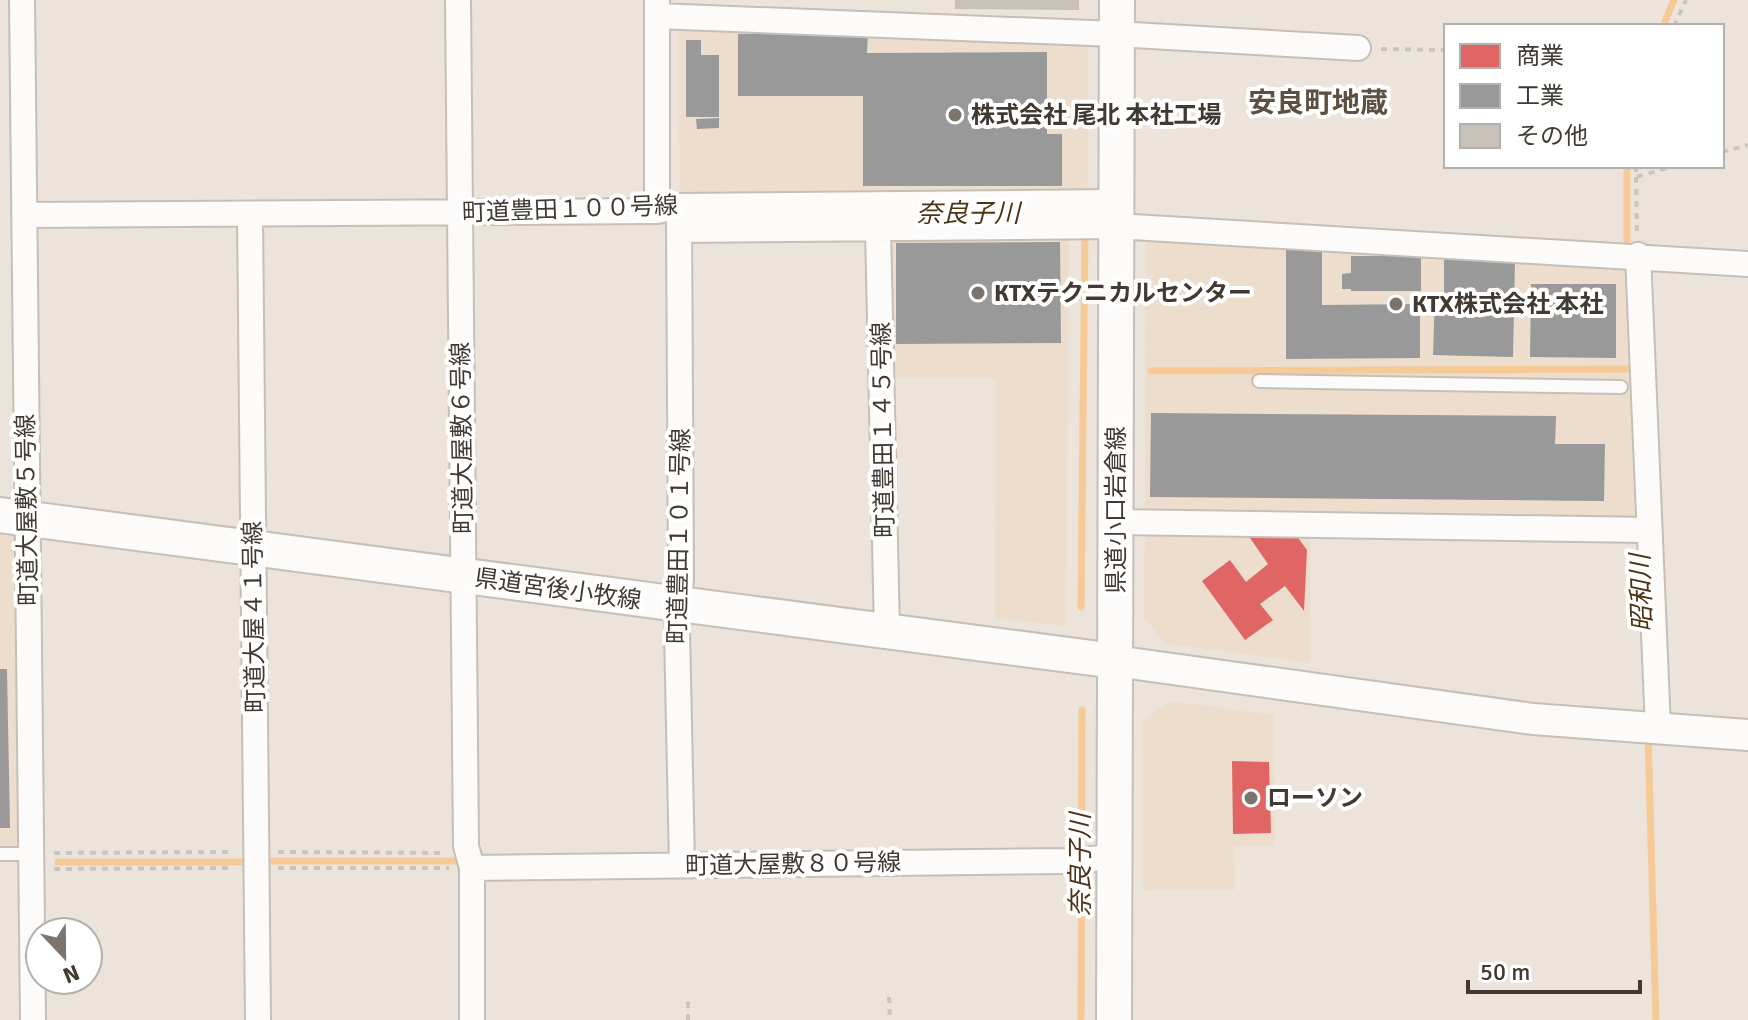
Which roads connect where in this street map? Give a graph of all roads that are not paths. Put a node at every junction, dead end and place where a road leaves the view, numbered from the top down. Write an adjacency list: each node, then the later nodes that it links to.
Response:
1 (22, 0): 11 (street, 町道大屋敷５号線)
2 (458, 0): 8 (street, 町道大屋敷６号線)
3 (1117, 0): 5 (main road, 県道小口岩倉線)
4 (657, 8): 5 (street); 12 (street, 町道豊田１０１号線)
5 (1116, 34): 6 (street); 10 (main road, 県道小口岩倉線)
6 (1358, 48)
7 (878, 204): 10 (street, 町道豊田１００号線); 12 (street, 町道豊田１００号線); 13 (lane)
8 (460, 213): 9 (street, 町道豊田１００号線); 12 (street, 町道豊田１００号線); 22 (street, 町道大屋敷６号線)
9 (250, 214): 11 (street, 町道豊田１００号線); 21 (street, 町道大屋４１号線)
10 (1116, 214): 13 (street); 14 (street); 19 (main road, 県道小口岩倉線)
11 (24, 215): 18 (street, 町道大屋敷５号線)
12 (672, 216): 13 (street); 23 (street, 町道豊田１０１号線)
13 (878, 229): 24 (street, 町道豊田１４５号線)
14 (1628, 255): 15 (street); 20 (street)
15 (1748, 264)
16 (1259, 381): 17 (lane)
17 (1621, 387)
18 (13, 516): 21 (main road, 県道宮後小牧線); 29 (street, 町道大屋敷５号線)
19 (1116, 522): 20 (street); 25 (main road, 県道小口岩倉線)
20 (1641, 530): 26 (street)
21 (253, 548): 22 (main road, 県道宮後小牧線); 34 (street, 町道大屋４１号線)
22 (464, 576): 23 (main road, 県道宮後小牧線); 32 (street, 町道大屋敷６号線)
23 (679, 605): 24 (main road, 県道宮後小牧線); 31 (street, 町道豊田１０１号線)
24 (887, 632): 25 (main road, 県道宮後小牧線)
25 (1129, 663): 26 (street); 30 (main road, 県道小口岩倉線)
26 (1649, 728): 27 (street)
27 (1748, 735)
28 (0, 854): 29 (lane)
29 (31, 854): 33 (street, 町道大屋敷５号線)
30 (1115, 857): 31 (street, 町道大屋敷８０号線); 36 (main road, 県道小口岩倉線)
31 (682, 865): 32 (street, 町道大屋敷８０号線)
32 (472, 868): 35 (street, 町道大屋敷６号線)
33 (33, 1020)
34 (258, 1020)
35 (472, 1020)
36 (1114, 1020)

